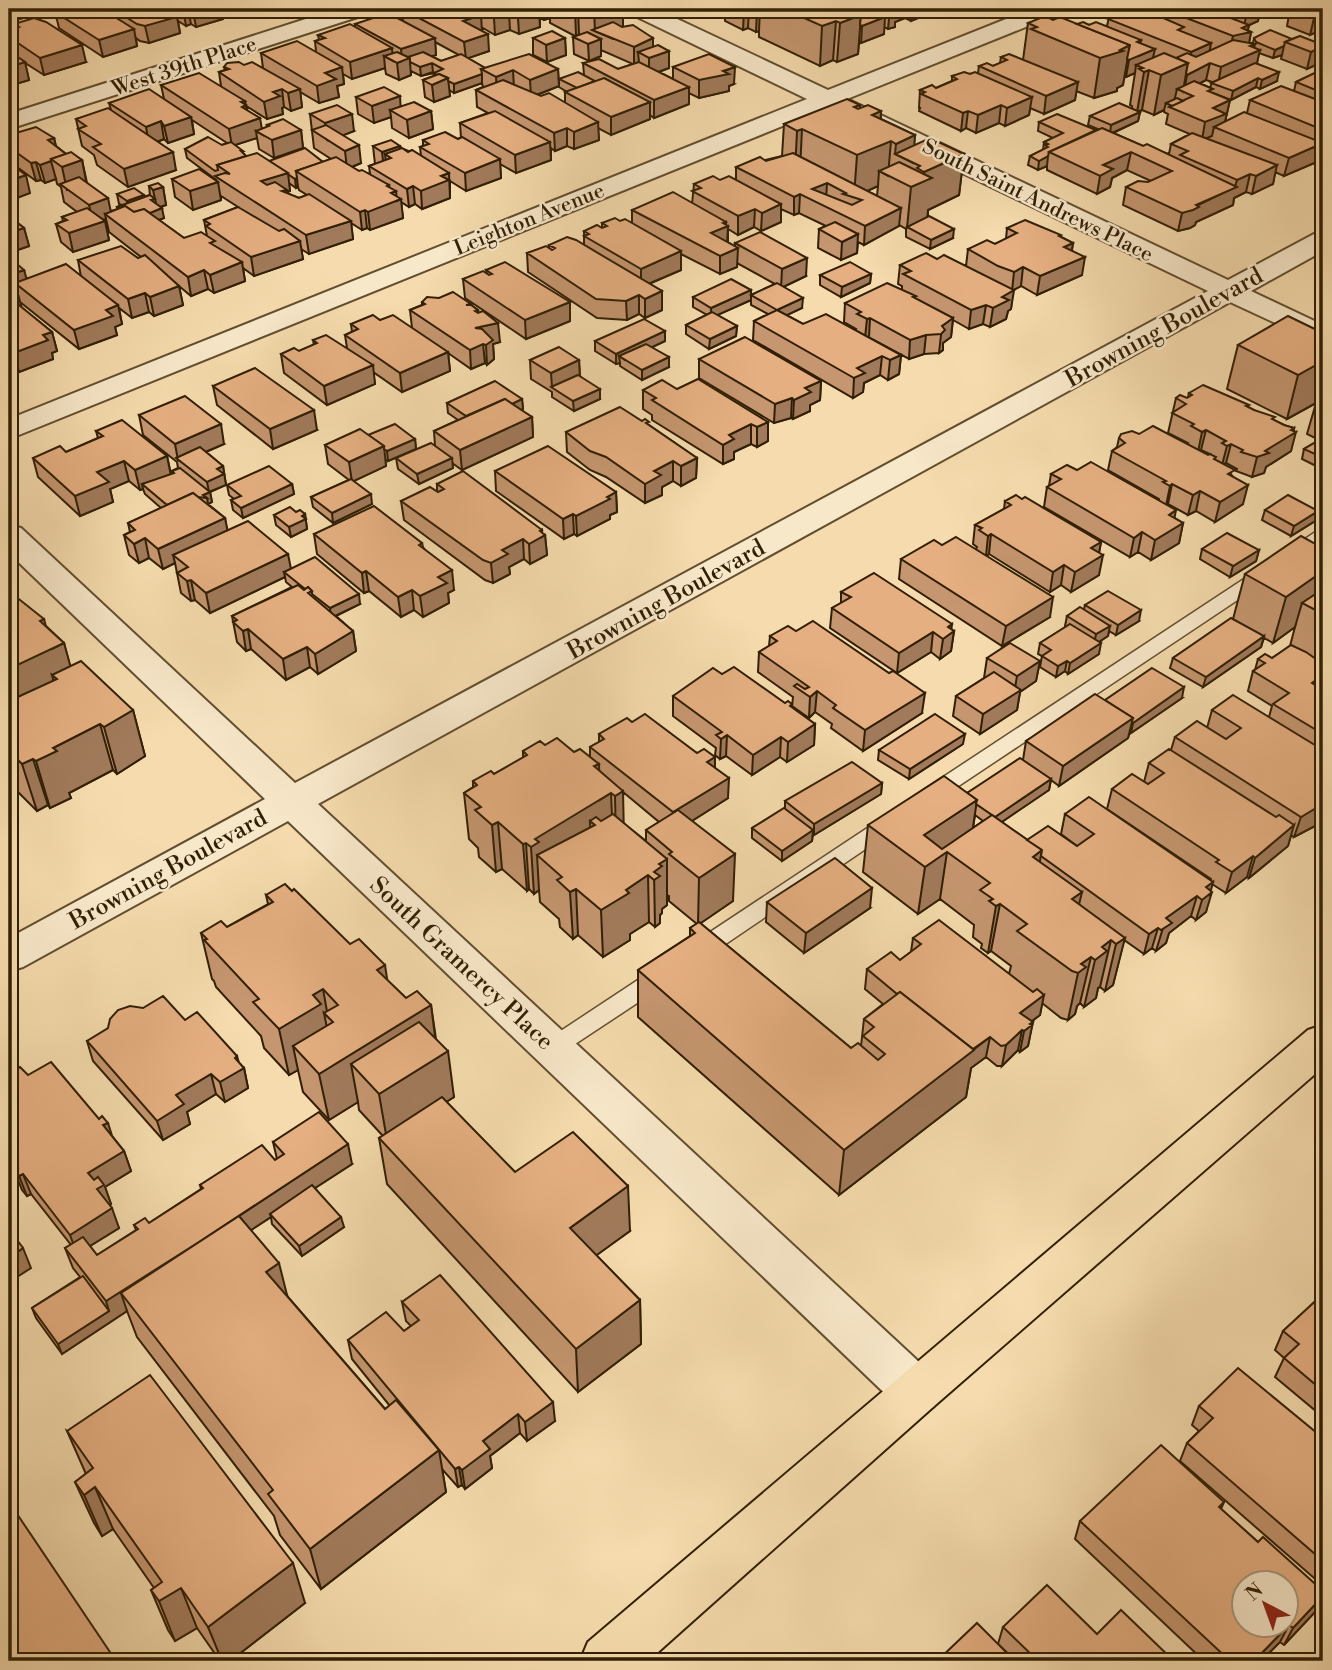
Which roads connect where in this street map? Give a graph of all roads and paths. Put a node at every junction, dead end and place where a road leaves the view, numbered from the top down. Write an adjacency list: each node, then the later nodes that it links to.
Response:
1 (359, 9): 5 (street, West 39th Place)
2 (639, 9): 4 (street, South Saint Andrews Place)
3 (1050, 9): 4 (street, Leighton Avenue)
4 (826, 98): 7 (street, South Saint Andrews Place); 9 (street, Leighton Avenue)
5 (9, 122)
6 (1323, 240): 7 (street, Browning Boulevard)
7 (1230, 292): 8 (street, South Saint Andrews Place); 12 (street, Browning Boulevard)
8 (1323, 336)
9 (9, 430)
10 (9, 535): 12 (street, South Gramercy Place)
11 (1323, 535): 13 (lane)
12 (292, 802): 14 (street, Browning Boulevard); 17 (street, South Gramercy Place)
13 (703, 948): 15 (lane); 17 (lane)
14 (9, 956)
15 (725, 966)
16 (1323, 1042): 18 (main road)
17 (552, 1048): 18 (street, South Gramercy Place)
18 (916, 1391): 19 (main road)
19 (607, 1661)

